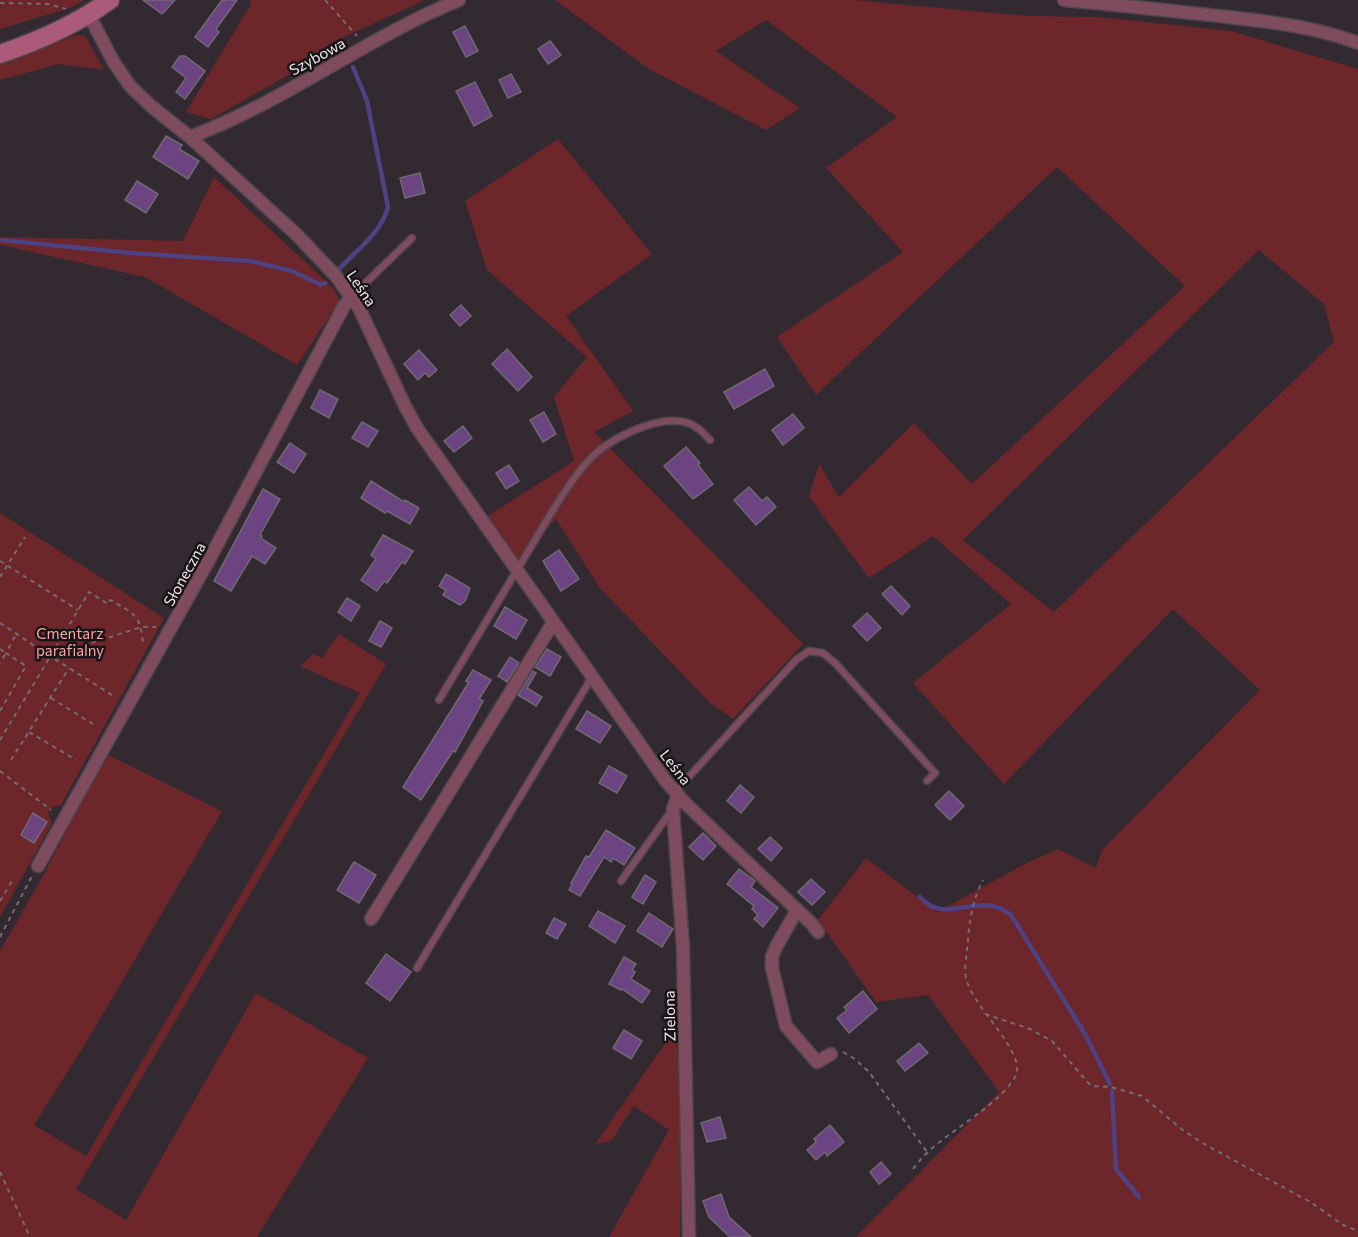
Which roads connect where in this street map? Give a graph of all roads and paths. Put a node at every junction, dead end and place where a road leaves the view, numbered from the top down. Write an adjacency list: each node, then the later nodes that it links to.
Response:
1 (110, 0): 6 (main road)
2 (325, 0): 8 (path)
3 (459, 0): 8 (street, Szybowa)
4 (1064, 0): 7 (street)
5 (0, 3): 6 (path)
6 (89, 15): 9 (main road); 10 (street, Leśna)
7 (1358, 43)
8 (365, 46): 10 (street, Szybowa)
9 (0, 54)
10 (190, 137): 12 (street, Leśna)
11 (412, 238): 12 (lane)
12 (352, 296): 17 (street, Leśna); 46 (street, Słoneczna)
13 (710, 440): 17 (lane)
14 (25, 537): 16 (path)
15 (0, 561): 16 (path)
16 (7, 566): 18 (path); 19 (path)
17 (516, 570): 21 (street, Leśna); 34 (lane)
18 (0, 577)
19 (78, 610): 22 (path); 28 (path)
20 (0, 623): 24 (path)
21 (553, 623): 31 (street, Leśna); 52 (street)
22 (142, 627): 23 (path); 25 (path); 28 (path)
23 (159, 627)
24 (16, 634): 27 (path); 28 (path)
25 (143, 644)
26 (0, 649): 27 (path)
27 (6, 653): 29 (path); 35 (path)
28 (50, 656): 30 (path); 38 (path)
29 (0, 663)
30 (69, 668): 32 (path); 33 (path)
31 (592, 677): 43 (street, Leśna); 55 (lane)
32 (112, 695)
33 (51, 698): 36 (path); 37 (path)
34 (439, 700)
35 (0, 711)
36 (96, 726)
37 (29, 732): 39 (path); 40 (path)
38 (0, 740)
39 (11, 760)
40 (76, 760)
41 (0, 771): 45 (path)
42 (927, 781): 43 (lane)
43 (676, 794): 44 (street, Zielona); 51 (street, Leśna)
44 (673, 809): 49 (lane); 63 (street, Zielona)
45 (51, 810)
46 (38, 866): 54 (path)
47 (983, 880): 56 (path)
48 (12, 881): 50 (path)
49 (621, 881)
50 (0, 901)
51 (797, 910): 53 (street, Leśna); 57 (street)
52 (371, 919)
53 (818, 932)
54 (0, 937)
55 (417, 968)
56 (985, 1014): 58 (path); 61 (path)
57 (836, 1052): 58 (path)
58 (927, 1152): 59 (path)
59 (913, 1169)
60 (0, 1172): 62 (path)
61 (1358, 1232)
62 (30, 1237)
63 (689, 1237)

